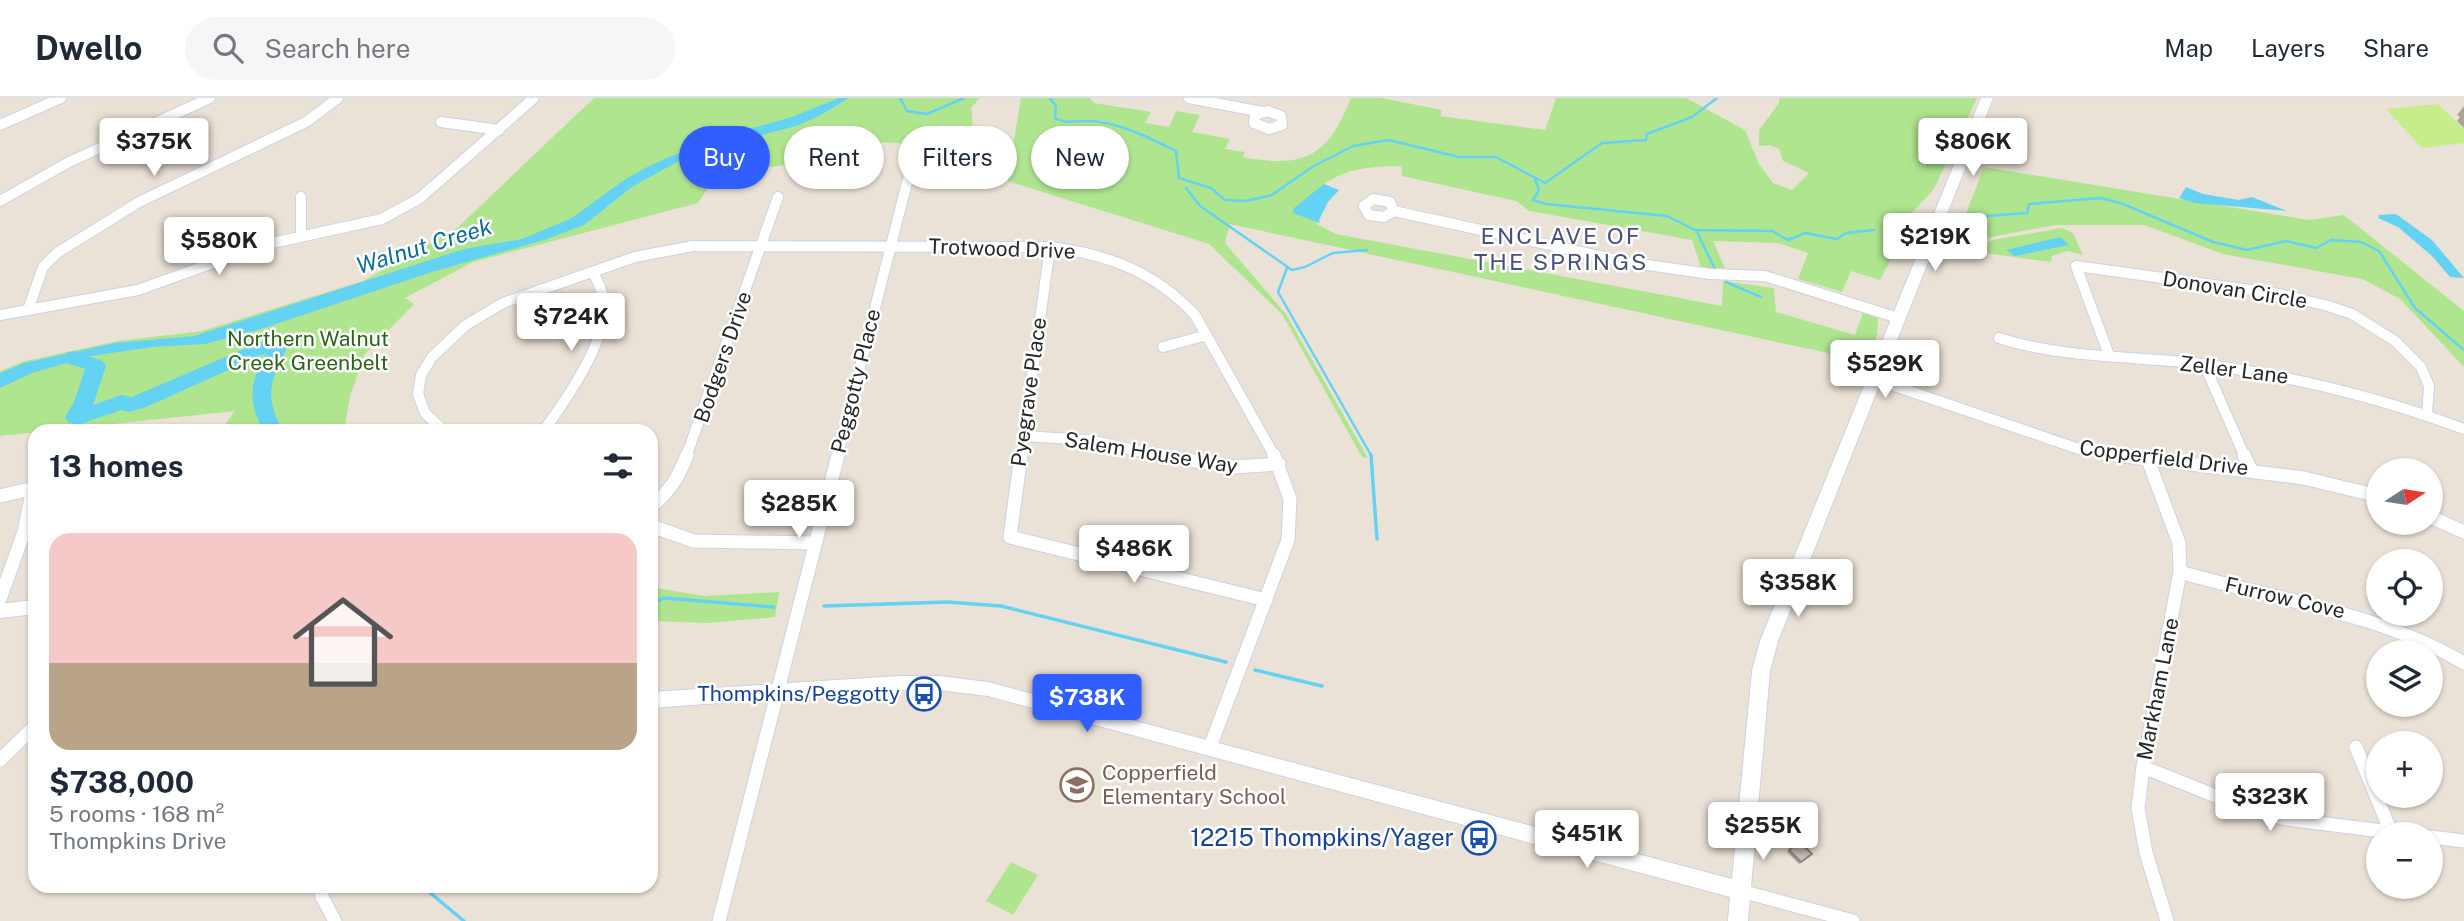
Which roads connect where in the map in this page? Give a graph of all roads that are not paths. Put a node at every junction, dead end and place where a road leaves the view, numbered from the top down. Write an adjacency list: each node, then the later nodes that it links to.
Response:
1 (61, 98): 9 (street)
2 (209, 98): 14 (street)
3 (338, 98): 21 (street)
4 (534, 98): 10 (street)
5 (1189, 98): 7 (street)
6 (1987, 98): 23 (street)
7 (1262, 112)
8 (441, 122): 10 (street)
9 (0, 125)
10 (499, 130): 16 (street)
11 (905, 189): 17 (street, Peggotty Place)
12 (301, 197): 16 (street)
13 (778, 197): 18 (street, Bodgers Drive)
14 (0, 201)
15 (1394, 211): 23 (street)
16 (301, 235): 21 (street)
17 (891, 245): 18 (street, Trotwood Drive); 19 (street, Trotwood Drive); 46 (street, Peggotty Place)
18 (761, 246): 20 (street, Trotwood Drive); 41 (street, Bodgers Drive)
19 (1050, 247): 24 (street, Trotwood Drive); 34 (street, Pyegrave Place)
20 (593, 272): 31 (street, Trotwood Drive); 32 (street)
21 (28, 310): 22 (street)
22 (0, 315)
23 (1898, 318): 29 (street)
24 (1207, 335): 26 (street); 36 (street, Trotwood Drive)
25 (1999, 338): 27 (street, Zeller Lane)
26 (1163, 347)
27 (2109, 355): 28 (street, Zeller Lane); 30 (street, Donovan Circle)
28 (2206, 366): 30 (street, Zeller Lane); 37 (street)
29 (1874, 379): 35 (street, Copperfield Drive); 64 (street)
30 (2427, 414): 33 (street, Zeller Lane)
31 (436, 424)
32 (548, 424)
33 (2464, 429)
34 (1023, 436): 36 (street, Salem House Way); 49 (street, Pyegrave Place)
35 (2148, 460): 37 (street, Copperfield Drive); 47 (street, Markham Lane)
36 (1279, 464): 49 (street, Trotwood Drive)
37 (2251, 470): 39 (street, Copperfield Drive)
38 (28, 489): 40 (street)
39 (2366, 493)
40 (0, 496)
41 (658, 501)
42 (28, 514): 48 (street)
43 (2443, 522): 45 (street)
44 (658, 528): 46 (street)
45 (2464, 532)
46 (815, 543): 53 (street, Peggotty Place)
47 (2180, 572): 52 (street, Furrow Cove); 59 (street, Markham Lane)
48 (0, 599)
49 (1266, 600): 56 (street, Trotwood Drive)
50 (28, 608): 51 (street)
51 (0, 611)
52 (2464, 663)
53 (777, 691): 54 (street); 56 (street); 67 (street, Peggotty Place)
54 (658, 700)
55 (28, 733): 58 (street)
56 (1210, 747): 64 (street)
57 (2356, 747): 60 (street)
58 (0, 760)
59 (2143, 767): 61 (street); 70 (street, Markham Lane)
60 (2387, 822)
61 (2366, 829)
62 (2443, 838): 63 (street)
63 (2464, 841)
64 (1741, 891): 68 (street); 69 (street)
65 (321, 893): 66 (street)
66 (335, 921)
67 (719, 921)
68 (1738, 921)
69 (1853, 921)
70 (2167, 921)

